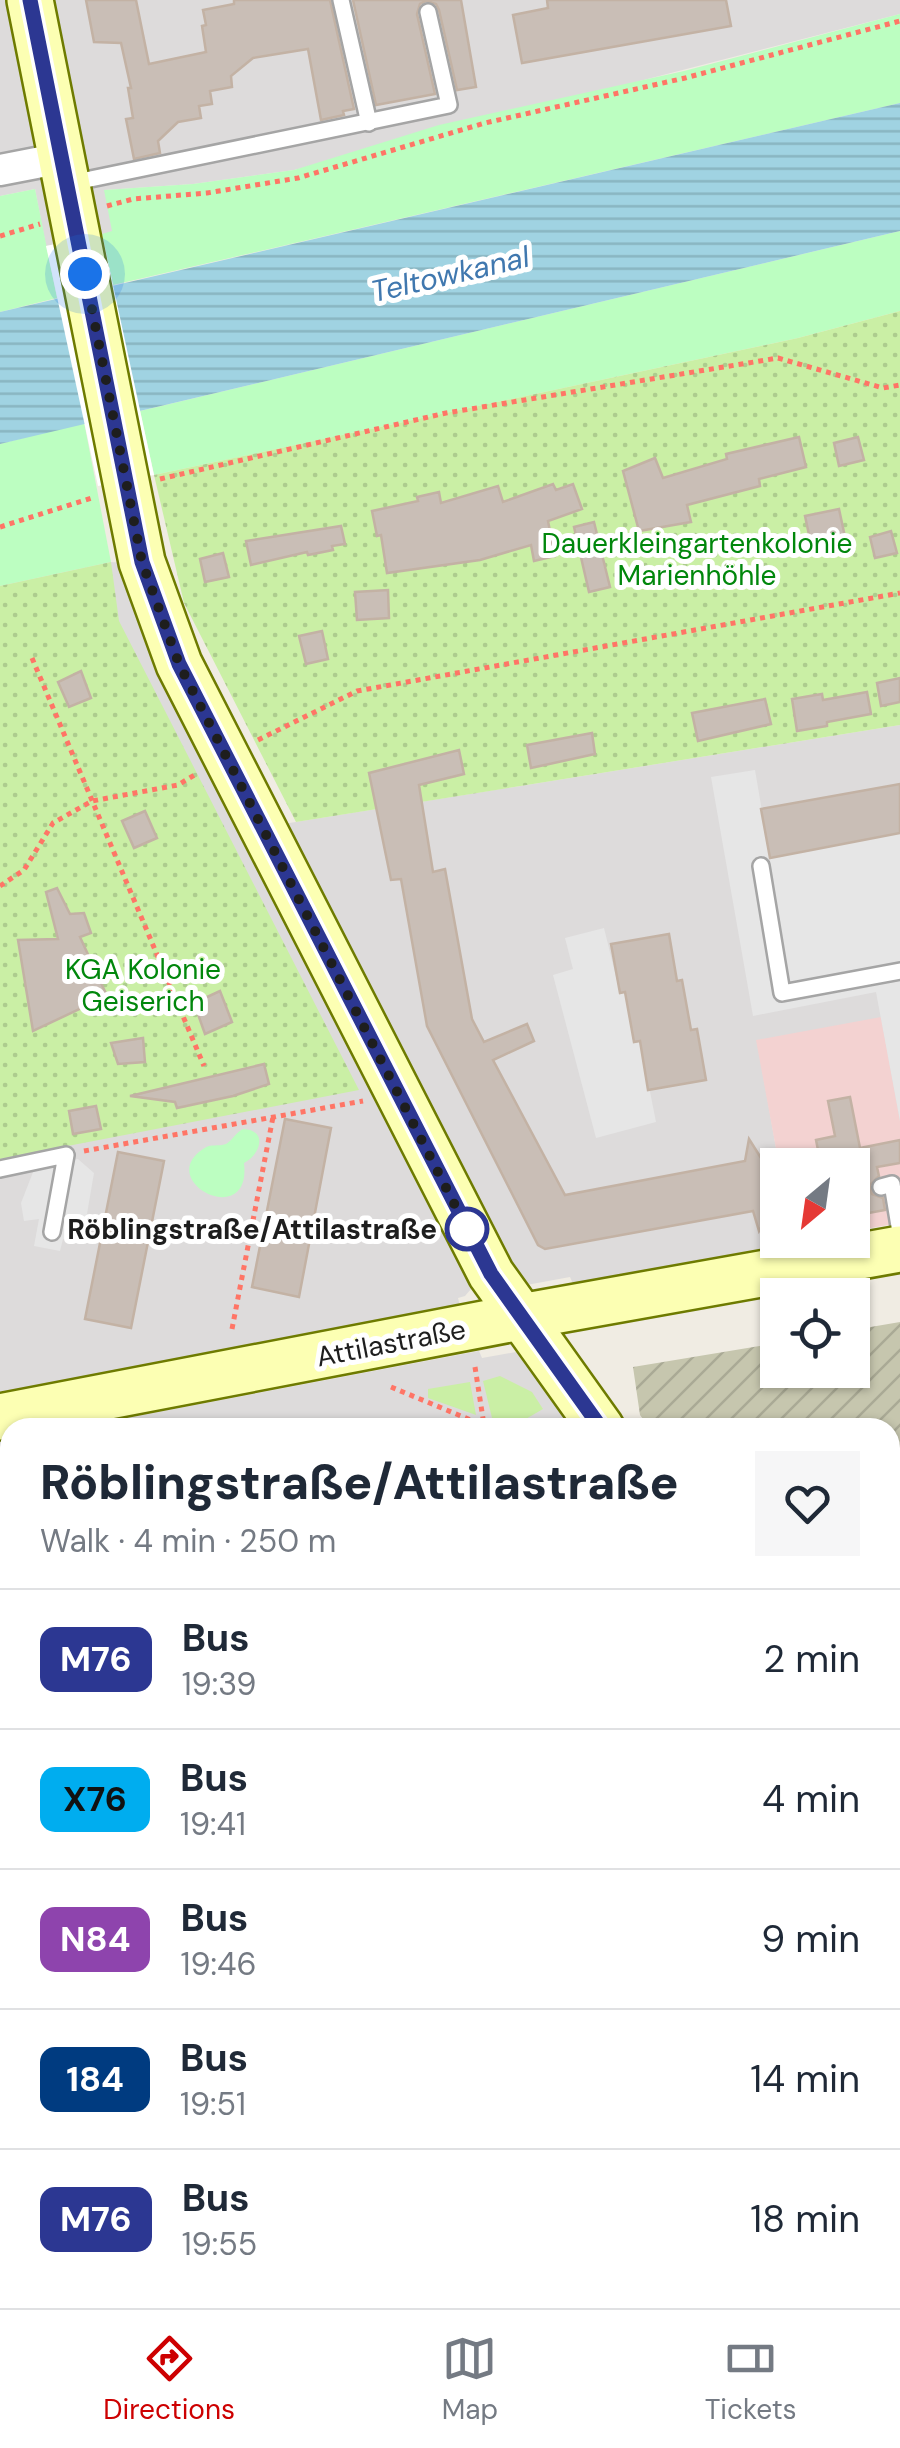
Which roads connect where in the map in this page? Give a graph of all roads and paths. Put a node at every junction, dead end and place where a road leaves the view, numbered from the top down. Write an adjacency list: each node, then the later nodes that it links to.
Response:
1 (30, 0): 7 (street)
2 (341, 0): 5 (lane)
3 (428, 12): 5 (lane)
4 (900, 21): 7 (path)
5 (368, 123): 7 (lane)
6 (0, 170): 7 (street)
7 (71, 202): 8 (path); 10 (street)
8 (0, 236)
9 (900, 385): 10 (path)
10 (128, 485): 11 (path); 29 (street)
11 (0, 526)
12 (900, 593): 14 (path)
13 (32, 658): 16 (path)
14 (251, 743)
15 (202, 771): 16 (path)
16 (92, 801): 18 (path); 20 (path)
17 (761, 866): 19 (lane)
18 (0, 886)
19 (900, 972)
20 (204, 1066)
21 (369, 1100): 22 (path)
22 (273, 1117): 23 (path); 30 (path)
23 (66, 1155): 24 (lane); 26 (lane)
24 (0, 1168)
25 (880, 1186): 27 (lane)
26 (52, 1232)
27 (900, 1232)
28 (900, 1249): 29 (street, Attilastraße)
29 (520, 1317): 33 (street, Attilastraße); 36 (street)
30 (232, 1329)
31 (475, 1368): 35 (path)
32 (391, 1387): 34 (path)
33 (0, 1417)
34 (467, 1418)
35 (485, 1418)
36 (594, 1418)

